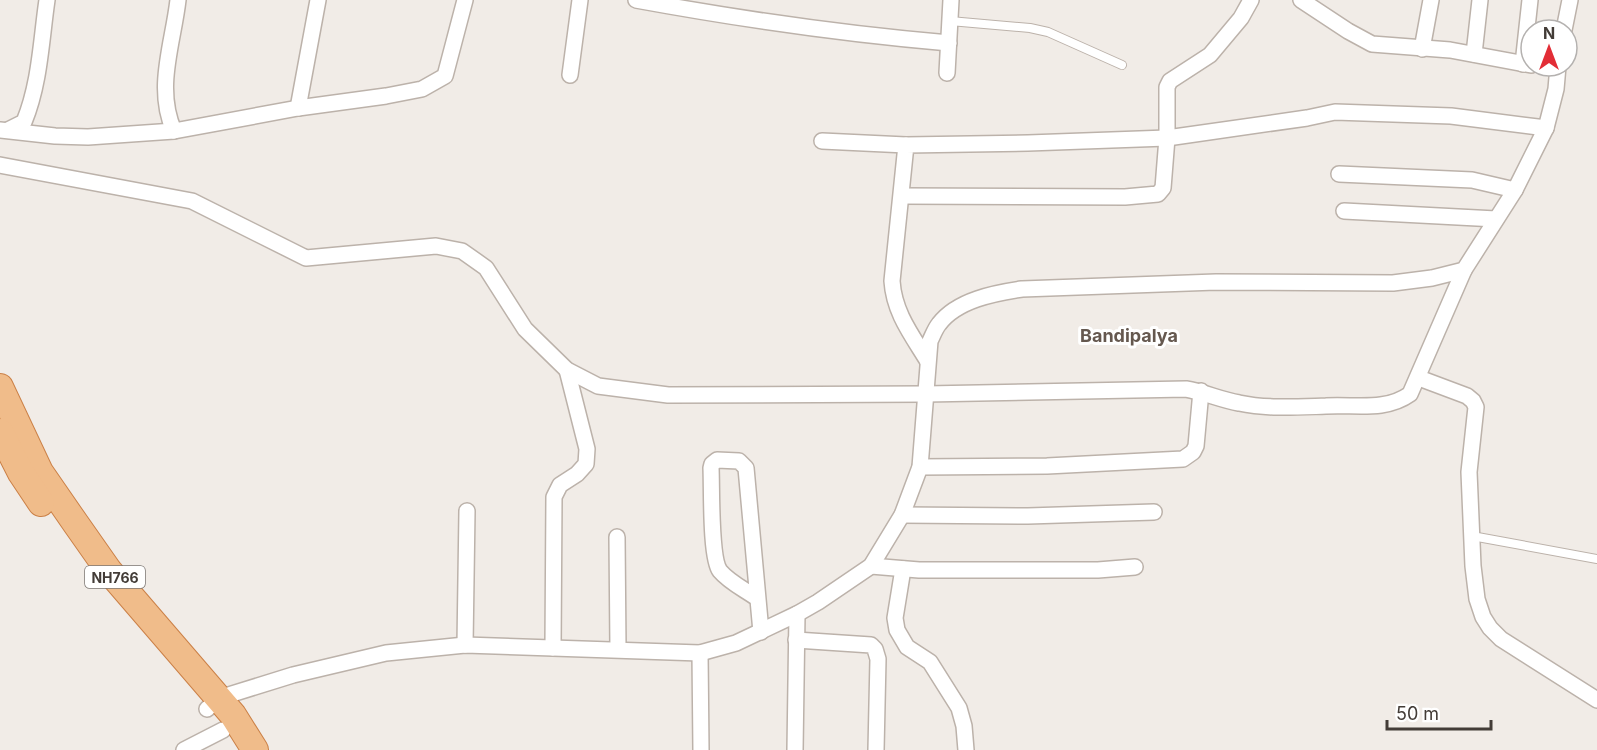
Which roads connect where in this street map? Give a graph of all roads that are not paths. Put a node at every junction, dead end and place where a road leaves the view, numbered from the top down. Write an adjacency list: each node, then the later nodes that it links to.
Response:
1 (47, 0): 27 (street)
2 (178, 0): 28 (street)
3 (318, 0): 25 (street)
4 (465, 0): 25 (street)
5 (580, 0): 23 (street)
6 (636, 0): 17 (street)
7 (951, 0): 16 (street)
8 (1251, 0): 29 (street)
9 (1301, 0): 18 (street)
10 (1431, 0): 18 (street)
11 (1480, 0): 19 (street)
12 (1530, 0): 14 (street)
13 (1570, 0): 15 (street)
14 (1529, 18)
15 (1566, 18)
16 (950, 21): 17 (street); 21 (lane)
17 (949, 43): 22 (street)
18 (1422, 48): 19 (street)
19 (1474, 54): 20 (street)
20 (1519, 62)
21 (1122, 64)
22 (947, 73)
23 (570, 75)
24 (1555, 78): 26 (street)
25 (298, 108): 28 (street)
26 (1546, 128): 29 (street); 34 (street)
27 (4, 130): 28 (street)
28 (174, 131)
29 (1167, 138): 31 (street); 35 (street)
30 (822, 141): 31 (street)
31 (906, 145): 35 (street)
32 (0, 165): 40 (street)
33 (1339, 174): 34 (street)
34 (1515, 190): 37 (street)
35 (902, 196): 39 (street)
36 (1344, 211): 37 (street)
37 (1496, 219): 38 (street)
38 (1464, 270): 39 (street); 41 (street)
39 (927, 360): 44 (street)
40 (567, 370): 44 (street); 61 (street)
41 (1419, 378): 43 (street); 50 (street)
42 (0, 387): 65 (highway, NH766)
43 (1201, 391): 44 (street); 46 (street)
44 (926, 394): 46 (street)
45 (0, 432): 65 (highway, NH766)
46 (920, 467): 49 (street)
47 (467, 512): 60 (street)
48 (1154, 512): 49 (street)
49 (902, 515): 53 (street)
50 (1472, 536): 52 (lane); 64 (street)
51 (617, 537): 62 (street)
52 (1597, 559)
53 (871, 566): 55 (street); 57 (street)
54 (1135, 567): 55 (street)
55 (903, 569): 72 (street)
56 (758, 599): 56 (street); 58 (street)
57 (797, 614): 58 (street); 59 (street)
58 (761, 632): 63 (street)
59 (796, 640): 70 (street); 71 (street)
60 (465, 645): 61 (street); 65 (street)
61 (553, 648): 62 (street)
62 (618, 649): 63 (street)
63 (700, 653): 69 (street)
64 (1597, 700)
65 (213, 703): 66 (highway, NH766); 68 (highway, NH766)
66 (229, 740): 67 (street)
67 (184, 750)
68 (255, 750)
69 (701, 750)
70 (795, 750)
71 (876, 750)
72 (966, 750)

